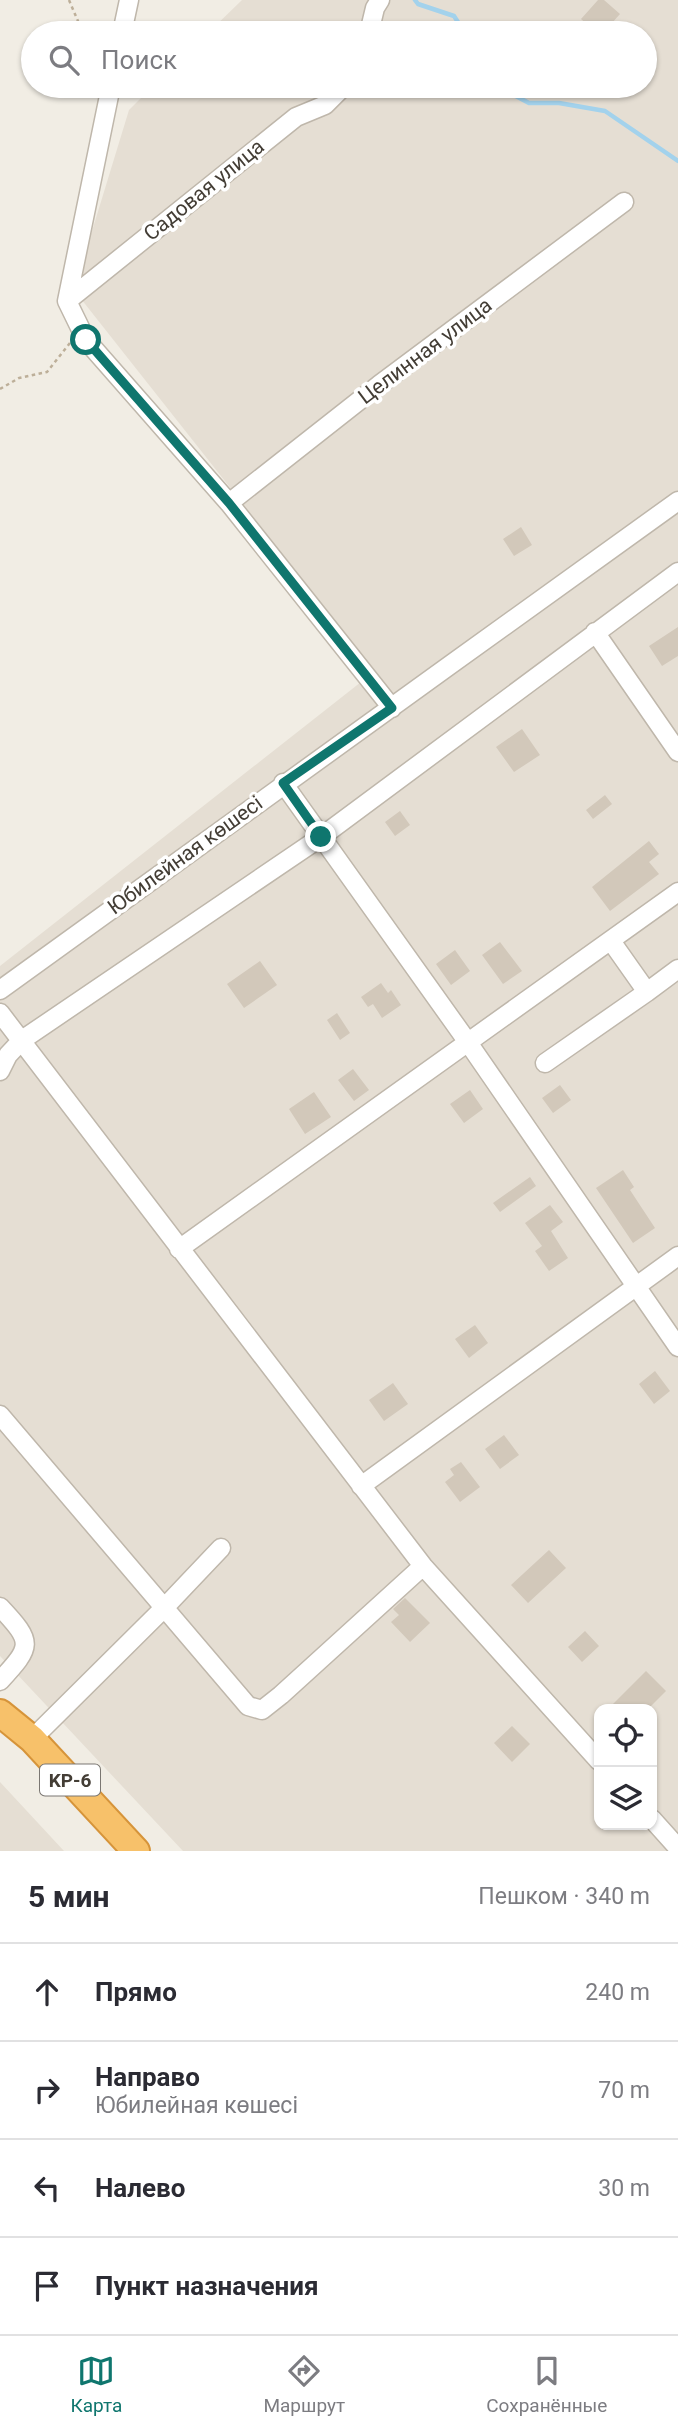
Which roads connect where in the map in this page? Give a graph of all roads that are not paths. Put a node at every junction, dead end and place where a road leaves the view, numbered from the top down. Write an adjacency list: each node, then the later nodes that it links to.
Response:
1 (129, 0): 3 (street)
2 (380, 0): 4 (street)
3 (125, 21)
4 (372, 21)
5 (109, 98): 8 (street)
6 (332, 98): 8 (street, Садовая улица)
7 (624, 202): 10 (street, Целинная улица)
8 (67, 301): 10 (street)
9 (678, 501): 13 (street, Юбилейная көшесі)
10 (229, 503): 13 (street)
11 (678, 572): 12 (street)
12 (596, 632): 14 (street); 16 (street)
13 (392, 708): 15 (street, Юбилейная көшесі)
14 (678, 752)
15 (283, 783): 16 (street); 20 (street, Юбилейная көшесі)
16 (321, 837): 23 (street); 24 (street)
17 (678, 892): 18 (street)
18 (611, 941): 21 (street); 24 (street)
19 (678, 969): 21 (street)
20 (0, 990)
21 (647, 992): 25 (street)
22 (0, 1013): 23 (street)
23 (22, 1040): 26 (street); 27 (street)
24 (467, 1041): 27 (street); 29 (street)
25 (545, 1063)
26 (0, 1071)
27 (179, 1249): 32 (street)
28 (678, 1256): 29 (street)
29 (635, 1286): 30 (street); 32 (street)
30 (678, 1348)
31 (0, 1415): 36 (street)
32 (361, 1486): 34 (street)
33 (221, 1548): 36 (street)
34 (423, 1566): 36 (street); 40 (street)
35 (0, 1607): 37 (street)
36 (165, 1607): 39 (street)
37 (0, 1681)
38 (0, 1713): 39 (highway, KP-6)
39 (32, 1740): 43 (highway, KP-6)
40 (594, 1755)
41 (657, 1825): 42 (street)
42 (678, 1848)
43 (136, 1851)

